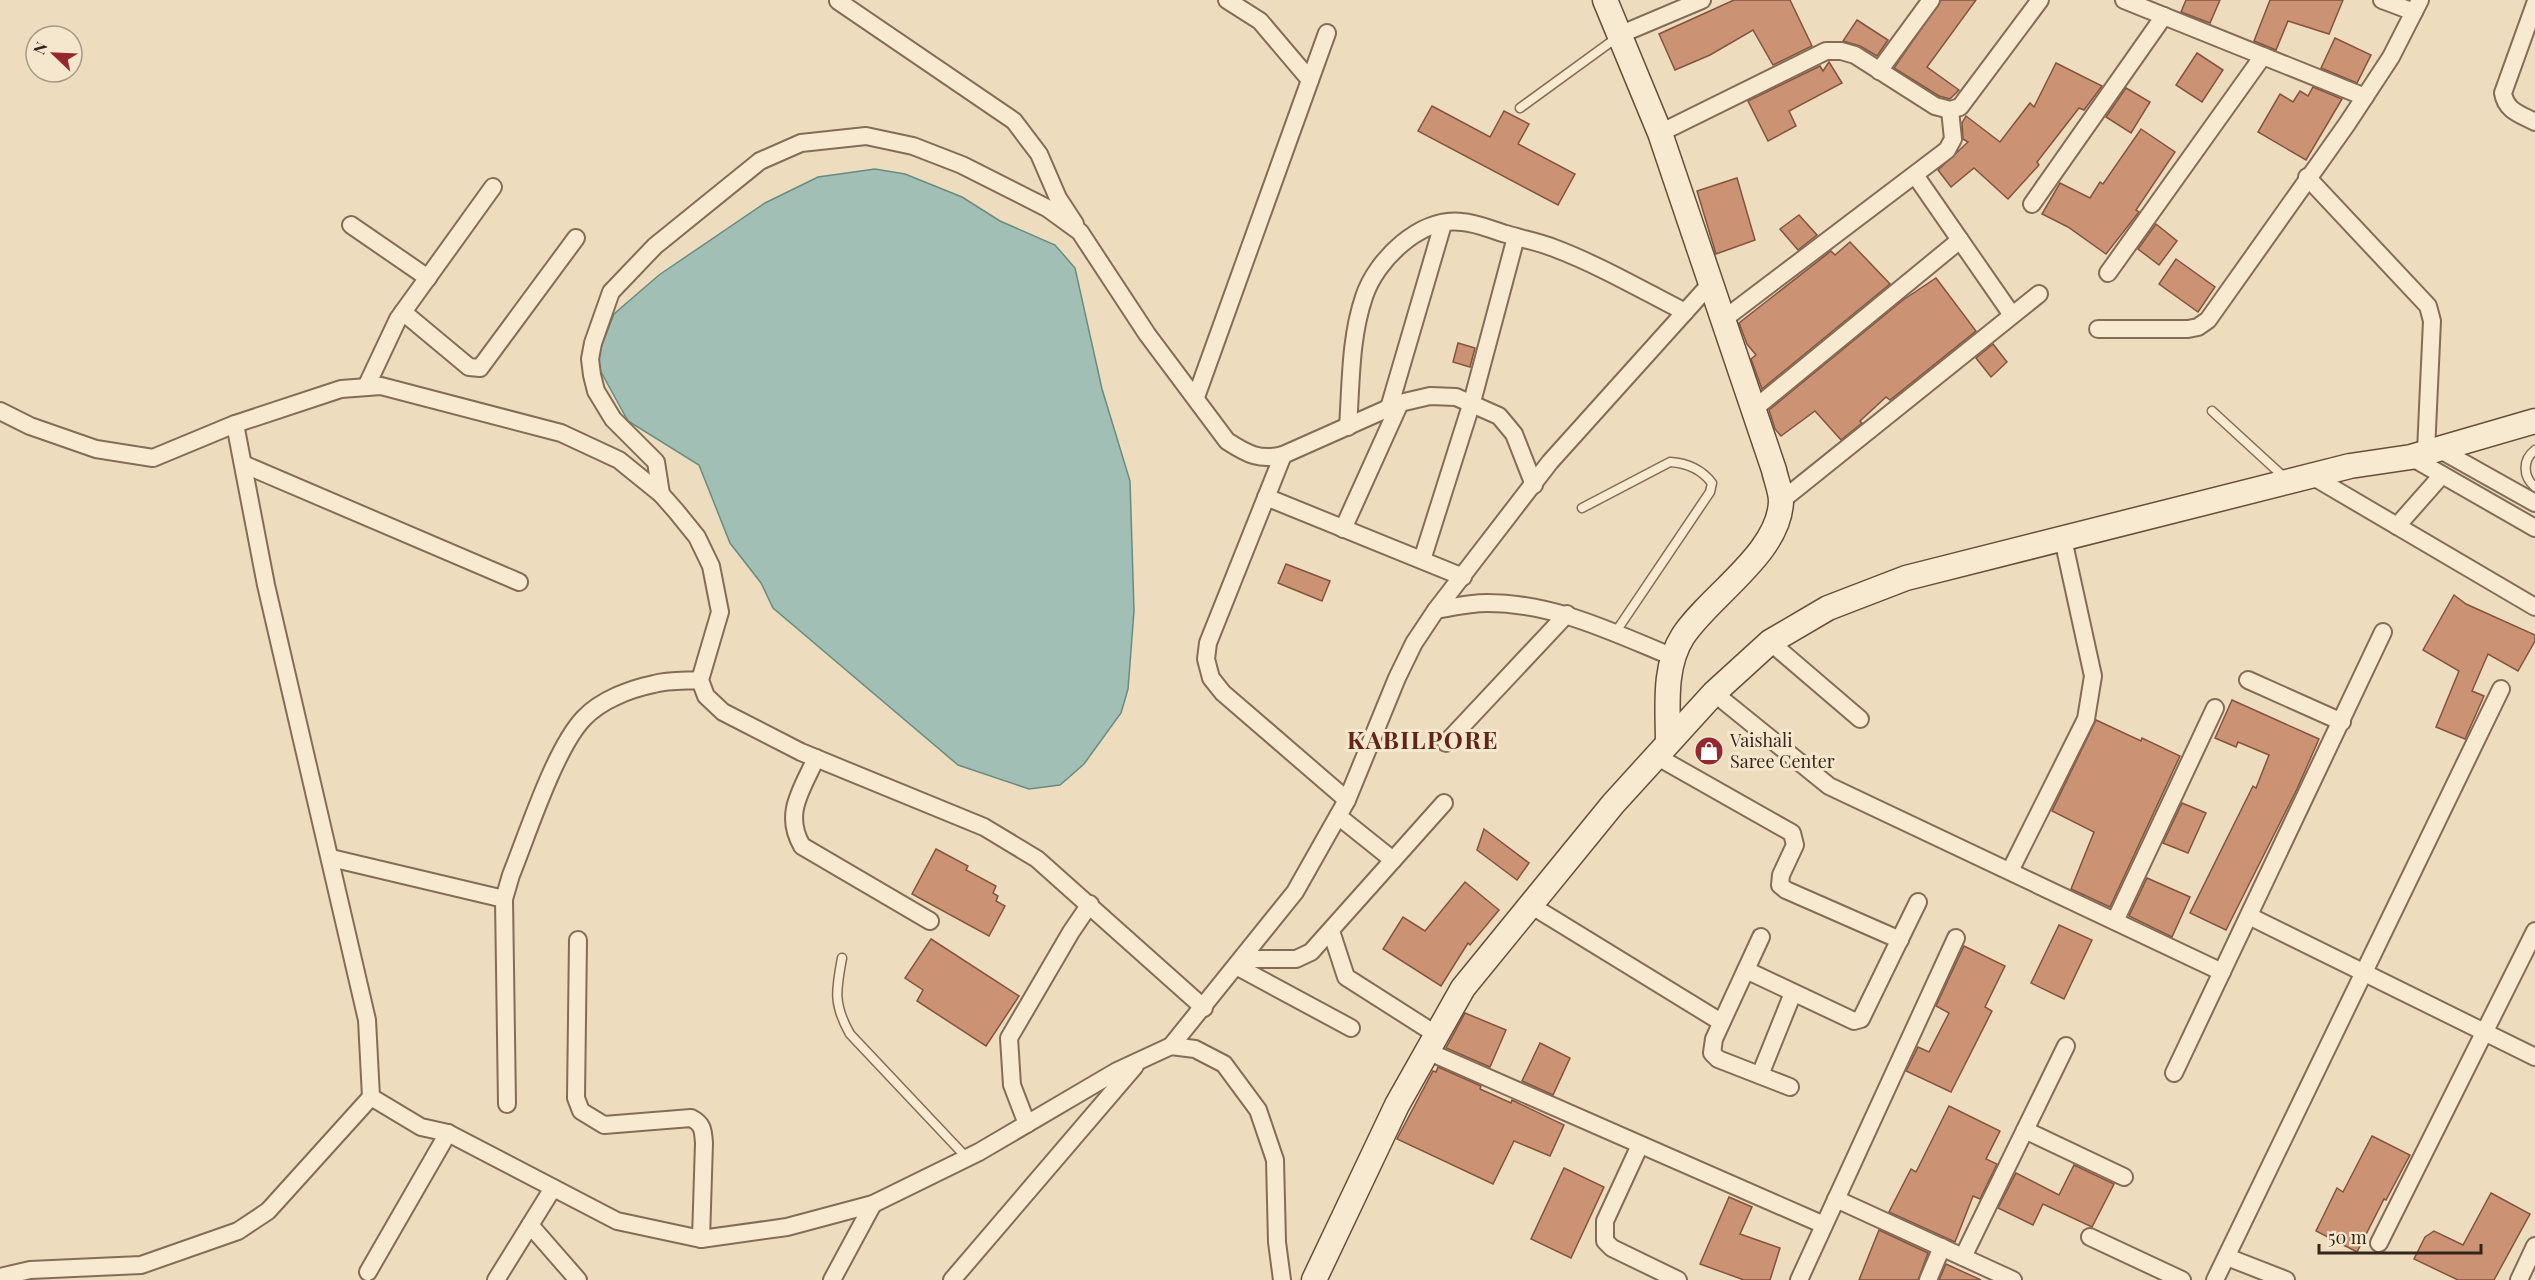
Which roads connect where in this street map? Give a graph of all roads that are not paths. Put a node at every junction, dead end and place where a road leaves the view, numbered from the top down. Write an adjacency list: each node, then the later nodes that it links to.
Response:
1 (1227, 0): 17 (street)
2 (1605, 0): 14 (street)
3 (1702, 0): 14 (street)
4 (1931, 0): 16 (street)
5 (2040, 0): 20 (street)
6 (2124, 0): 11 (street)
7 (2382, 0): 10 (street)
8 (838, 1): 29 (street)
9 (2535, 4): 12 (street)
10 (2417, 6): 18 (street)
11 (2164, 16): 15 (street); 26 (street)
12 (2532, 22): 21 (street)
13 (1327, 33): 17 (street)
14 (1619, 35): 19 (lane); 22 (street)
15 (2263, 56): 18 (street); 33 (street)
16 (1879, 71): 20 (street); 22 (street)
17 (1310, 80): 43 (street)
18 (2365, 97): 24 (street)
19 (1520, 108)
20 (1950, 110): 23 (street)
21 (2535, 122)
22 (1660, 133): 35 (street)
23 (1915, 175): 32 (street); 40 (street)
24 (2307, 177): 41 (street); 53 (street)
25 (493, 188): 34 (street)
26 (2032, 204)
27 (1443, 224): 30 (street); 45 (street); 51 (street)
28 (351, 225): 34 (street)
29 (1080, 232): 43 (street); 61 (street)
30 (1516, 237): 38 (street); 44 (street)
31 (576, 238): 37 (street)
32 (1960, 240): 39 (street); 46 (street)
33 (2108, 273)
34 (428, 278): 37 (street)
35 (1712, 282): 38 (street); 40 (street)
36 (2039, 294): 39 (street)
37 (403, 312): 42 (street)
38 (1685, 312): 59 (street)
39 (2012, 315): 63 (street)
40 (1724, 319): 46 (street)
41 (2098, 329)
42 (366, 387): 50 (street); 61 (street)
43 (1196, 397): 54 (street)
44 (1472, 402): 45 (street); 59 (street); 70 (street)
45 (1395, 406): 51 (street); 67 (street)
46 (1754, 409): 63 (street)
47 (0, 411): 50 (street)
48 (2212, 411): 58 (lane)
49 (2535, 421): 53 (street)
50 (235, 424): 55 (street)
51 (1348, 428): 54 (street)
52 (2535, 450): 60 (lane)
53 (2424, 452): 56 (street); 57 (street); 64 (street)
54 (1283, 455): 62 (street)
55 (243, 464): 72 (street); 93 (street)
56 (2442, 475): 66 (street); 68 (street)
57 (2312, 476): 58 (street); 66 (street)
58 (2289, 482): 69 (street)
59 (1534, 485): 71 (street)
60 (2535, 487)
61 (661, 494): 80 (street)
62 (1266, 497): 67 (street); 90 (street)
63 (1781, 501): 79 (street)
64 (2535, 503)
65 (1582, 508): 77 (lane)
66 (2397, 526): 73 (street)
67 (1343, 528): 70 (street)
68 (2535, 528)
69 (2063, 539): 78 (street); 95 (street)
70 (1422, 560): 71 (street)
71 (1463, 577): 74 (street)
72 (519, 582)
73 (2535, 607)
74 (1436, 610): 75 (street); 90 (street)
75 (1567, 614): 77 (street); 87 (street)
76 (2383, 632): 86 (street)
77 (1615, 633): 79 (street)
78 (1770, 642): 83 (street); 85 (street)
79 (1673, 657): 88 (street)
80 (699, 680): 89 (street); 96 (street)
81 (2248, 680): 86 (street)
82 (2501, 689): 113 (street)
83 (1714, 693): 88 (street); 95 (street)
84 (2216, 708): 102 (street)
85 (1860, 719)
86 (2342, 722): 100 (street)
87 (1446, 743)
88 (1662, 750): 99 (street); 108 (street)
89 (816, 758): 98 (street); 101 (street)
90 (1347, 800): 92 (street)
91 (1444, 803): 94 (street)
92 (1338, 816): 94 (street); 110 (street)
93 (331, 858): 96 (street); 127 (street)
94 (1393, 860): 103 (street)
95 (2010, 871): 102 (street)
96 (504, 898): 128 (street)
97 (1918, 902): 108 (street)
98 (1090, 904): 115 (street); 129 (street)
99 (1532, 906): 116 (street); 119 (street)
100 (2249, 916): 112 (street); 113 (street)
101 (930, 921)
102 (2115, 921): 112 (street)
103 (1331, 931): 110 (street); 119 (street)
104 (2535, 931): 118 (street)
105 (1761, 937): 111 (street)
106 (1956, 938): 136 (street)
107 (578, 940): 141 (street)
108 (1900, 940): 114 (street)
109 (842, 958): 133 (lane)
110 (1239, 962): 115 (street); 117 (street)
111 (1746, 970): 114 (street); 116 (street)
112 (2222, 972): 124 (street)
113 (2365, 972): 118 (street); 146 (street)
114 (1794, 993): 125 (street)
115 (1204, 1008): 120 (street)
116 (1721, 1022): 125 (street)
117 (1351, 1028)
118 (2484, 1032): 122 (street); 142 (street)
119 (1432, 1043): 132 (street); 154 (street)
120 (1171, 1046): 123 (street); 153 (street)
121 (2066, 1046): 130 (street)
122 (2535, 1057)
123 (1140, 1061): 129 (street); 152 (street)
124 (2174, 1073)
125 (1760, 1076): 126 (street)
126 (1790, 1087)
127 (371, 1097): 131 (street); 148 (street)
128 (507, 1104)
129 (1027, 1124): 133 (street)
130 (2025, 1130): 134 (street); 145 (street)
131 (448, 1133): 135 (street); 147 (street)
132 (1640, 1144): 139 (street); 155 (street)
133 (967, 1158): 137 (street)
134 (2124, 1177)
135 (553, 1188): 138 (street); 141 (street)
136 (1836, 1199): 139 (street); 144 (street)
137 (873, 1204): 141 (street); 151 (street)
138 (530, 1225): 149 (street); 150 (street)
139 (1824, 1225): 156 (street)
140 (2090, 1237): 159 (street)
141 (701, 1239)
142 (2379, 1243)
143 (2535, 1246): 162 (street)
144 (1942, 1247): 145 (street); 157 (street)
145 (1963, 1257): 158 (street)
146 (2227, 1257): 160 (street); 161 (street)
147 (368, 1272)
148 (0, 1277)
149 (496, 1280)
150 (578, 1280)
151 (832, 1280)
152 (952, 1280)
153 (1282, 1280)
154 (1314, 1280)
155 (1678, 1280)
156 (1799, 1280)
157 (1928, 1280)
158 (2013, 1280)
159 (2182, 1280)
160 (2215, 1280)
161 (2286, 1280)
162 (2519, 1280)

